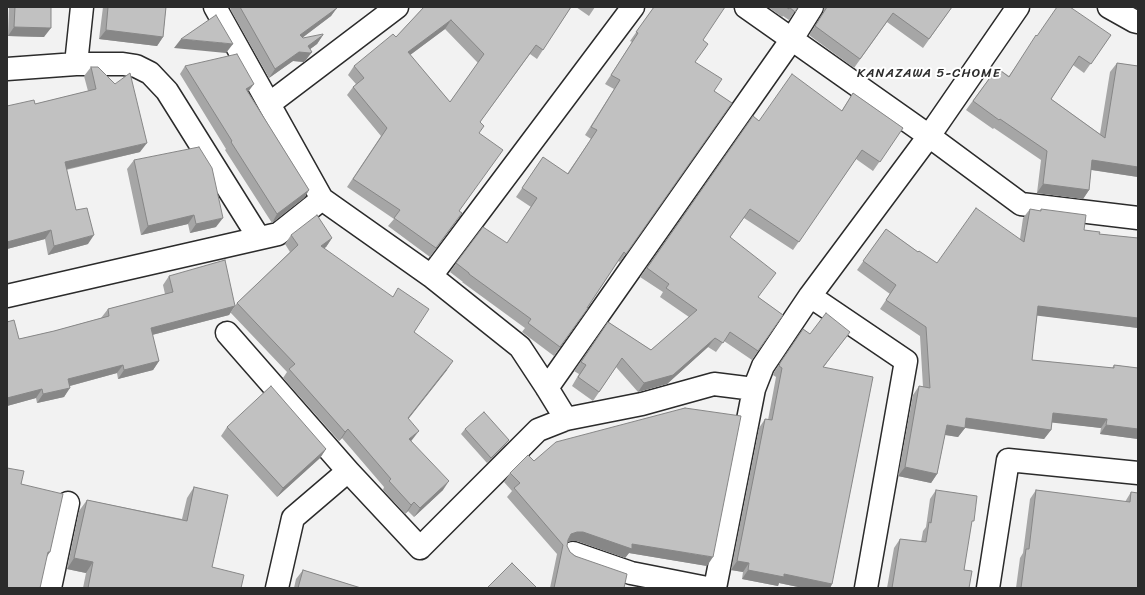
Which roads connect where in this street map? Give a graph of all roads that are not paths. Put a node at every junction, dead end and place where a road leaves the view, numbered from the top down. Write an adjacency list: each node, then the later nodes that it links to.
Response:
1 (82, 7): 11 (street)
2 (215, 7): 13 (street)
3 (397, 7): 13 (street)
4 (633, 7): 18 (street)
5 (746, 7): 10 (street)
6 (812, 7): 10 (street)
7 (1018, 7): 14 (street)
8 (1109, 7): 9 (street)
9 (1138, 22)
10 (792, 39): 14 (street); 22 (street)
11 (76, 64): 12 (street); 17 (street)
12 (7, 69)
13 (270, 104): 15 (street)
14 (928, 136): 16 (street); 20 (street)
15 (322, 199): 17 (street); 18 (street)
16 (1138, 218)
17 (259, 238): 19 (street)
18 (431, 276): 22 (street)
19 (7, 296)
20 (810, 296): 23 (street); 33 (street)
21 (227, 333): 25 (street)
22 (547, 388): 24 (street)
23 (754, 389): 24 (street); 32 (street)
24 (566, 419): 25 (street)
25 (348, 471): 30 (street)
26 (1138, 473): 34 (street)
27 (68, 503): 29 (street)
28 (573, 553): 31 (street)
29 (50, 588)
30 (277, 588)
31 (707, 588)
32 (715, 588)
33 (866, 588)
34 (988, 588)

